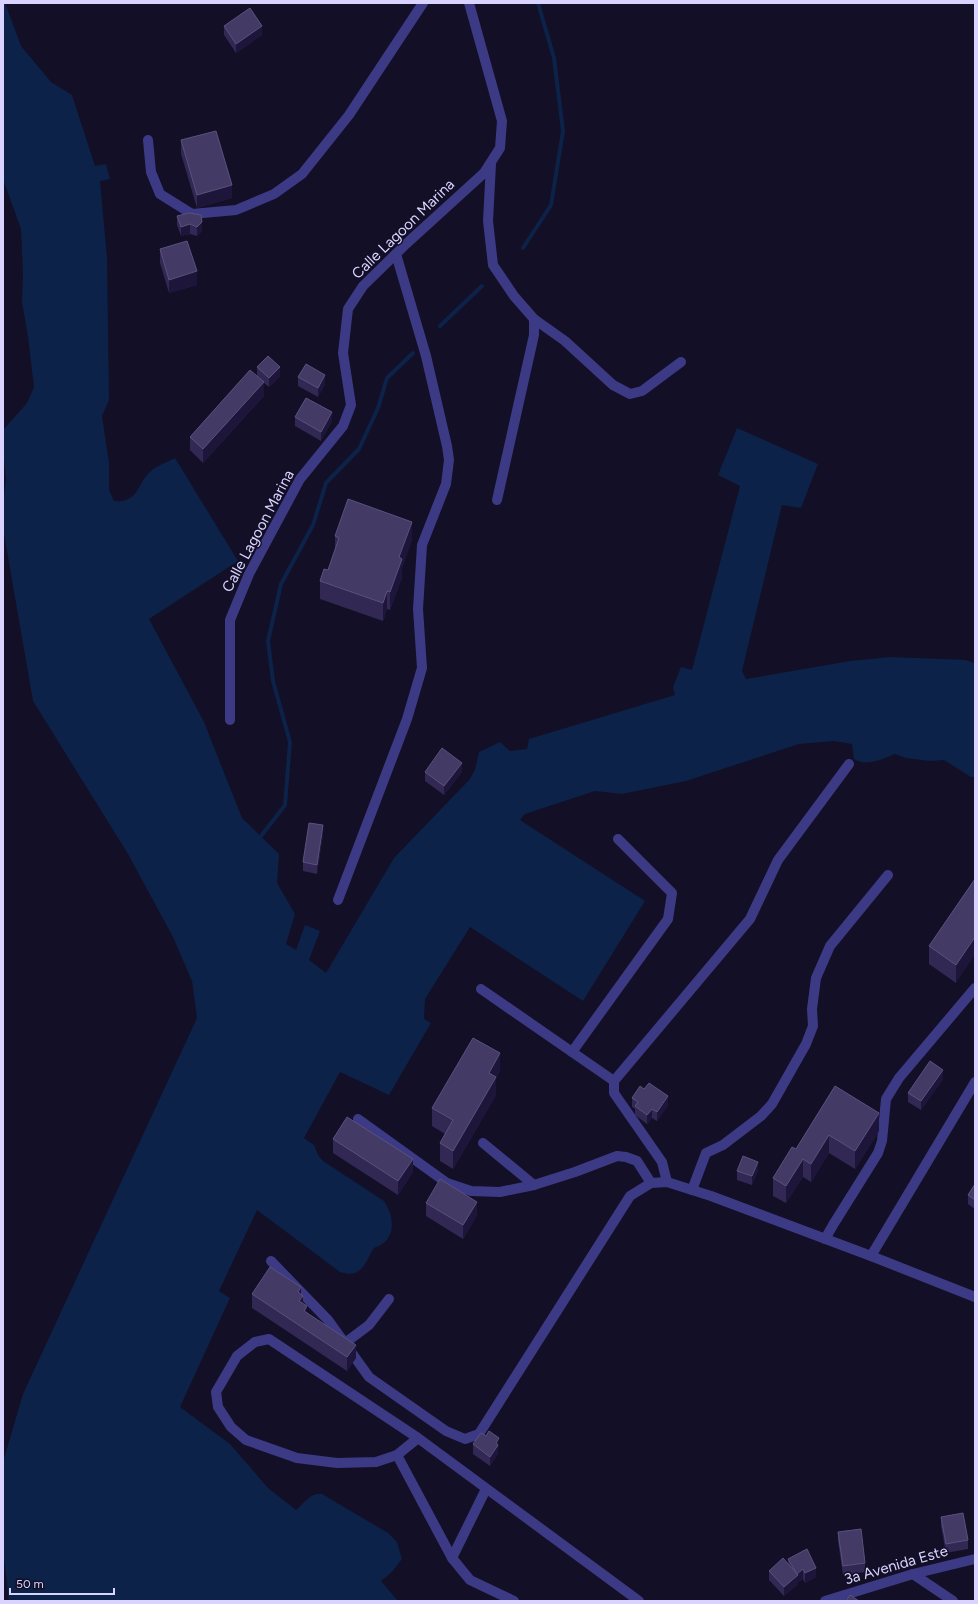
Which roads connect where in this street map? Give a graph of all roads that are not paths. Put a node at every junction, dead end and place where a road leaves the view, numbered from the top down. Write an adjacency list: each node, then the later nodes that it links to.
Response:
1 (423, 3): 3 (street)
2 (469, 3): 4 (street, Calle Lagoon Marina)
3 (148, 140)
4 (491, 163): 5 (street, Calle Lagoon Marina); 6 (street)
5 (396, 254): 9 (street, Calle Lagoon Marina); 13 (street)
6 (534, 319): 7 (street); 8 (street)
7 (681, 362)
8 (497, 500)
9 (230, 720)
10 (849, 764): 17 (street)
11 (618, 839): 16 (street)
12 (888, 875): 24 (street)
13 (338, 900)
14 (975, 988): 25 (street)
15 (481, 989): 16 (street)
16 (572, 1052): 17 (street)
17 (614, 1081): 22 (street)
18 (975, 1082): 26 (street)
19 (358, 1119): 23 (street)
20 (482, 1143): 23 (street)
21 (651, 1182): 22 (street); 23 (street); 30 (street)
22 (667, 1182): 24 (street)
23 (534, 1185)
24 (692, 1190): 25 (street)
25 (825, 1239): 26 (street)
26 (871, 1256): 28 (street)
27 (271, 1261): 30 (street)
28 (975, 1297)
29 (389, 1300): 30 (street)
30 (344, 1343)
31 (418, 1438): 32 (street); 32 (street); 33 (street)
32 (397, 1455): 34 (street)
33 (486, 1489): 34 (street); 38 (street)
34 (452, 1558): 37 (street)
35 (975, 1559): 36 (street, 3a Avenida Este)
36 (913, 1574): 39 (street, 3a Avenida Este); 40 (street)
37 (514, 1601)
38 (639, 1601)
39 (825, 1601)
40 (954, 1601)

